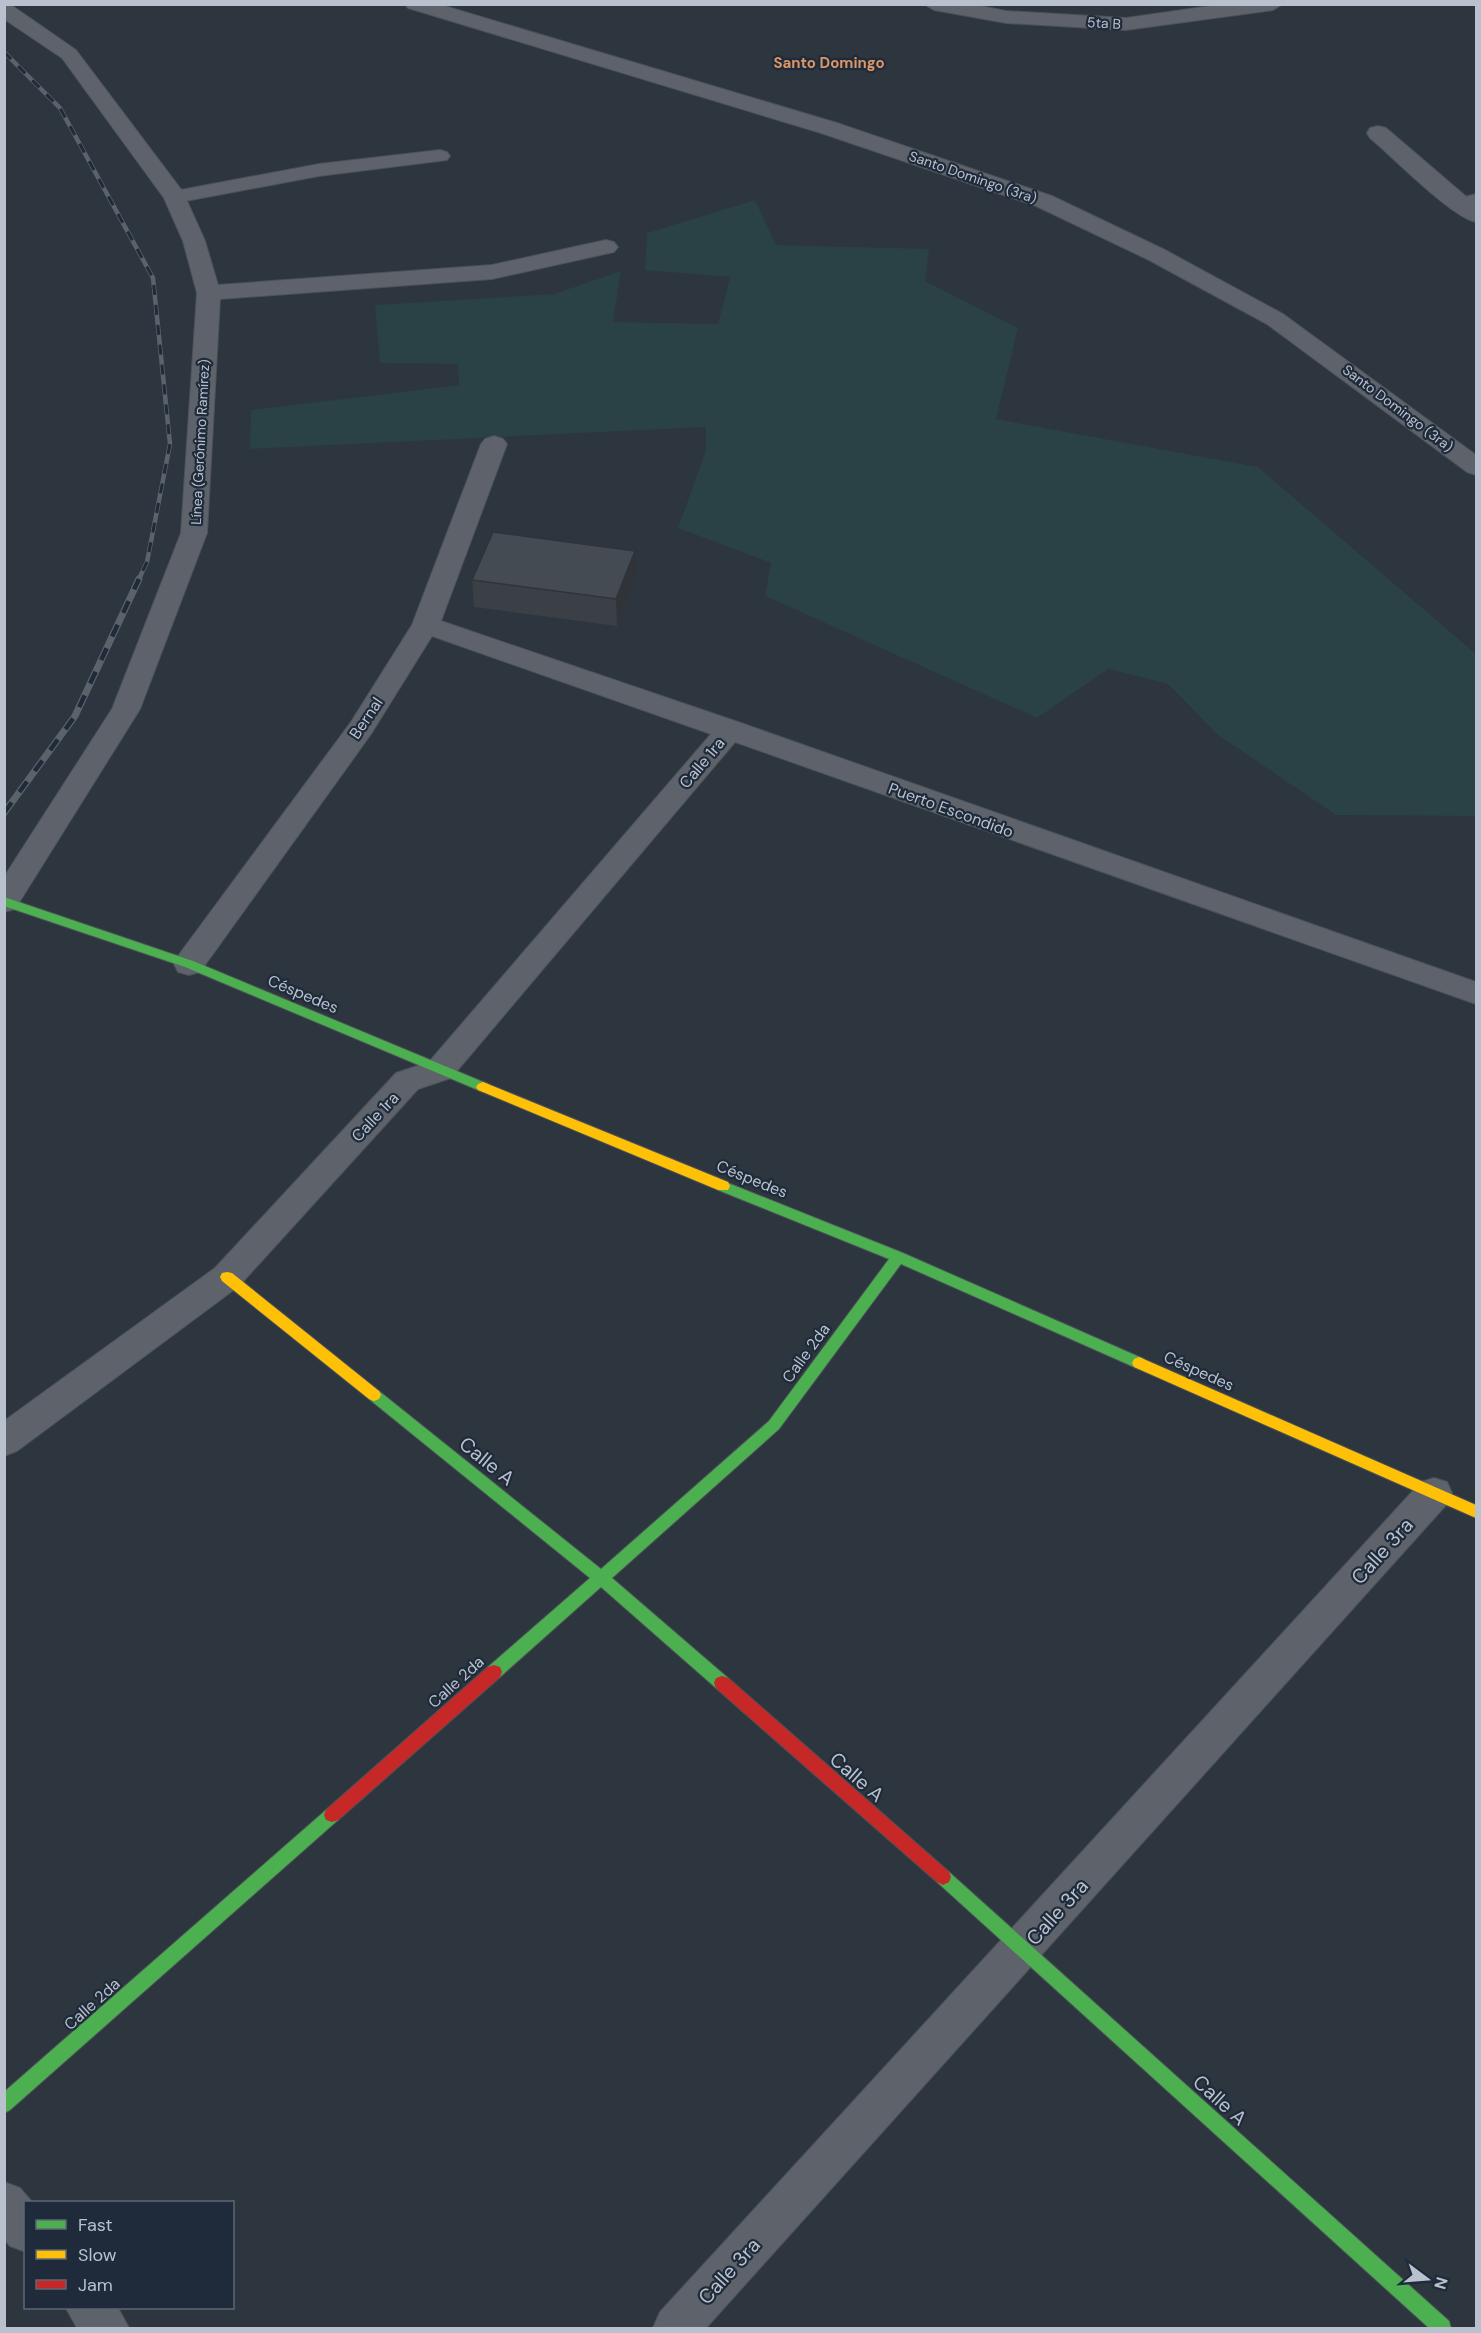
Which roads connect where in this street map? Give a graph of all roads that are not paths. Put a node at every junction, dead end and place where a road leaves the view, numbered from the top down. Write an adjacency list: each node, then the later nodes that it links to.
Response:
1 (414, 4): 13 (street, Santo Domingo (3ra))
2 (934, 4): 5 (street, 5ta B)
3 (1273, 4): 5 (street, 5ta B)
4 (4, 9): 8 (street, Línea (Gerónimo Ramírez))
5 (1127, 14)
6 (1378, 133): 9 (street)
7 (440, 156): 8 (lane)
8 (176, 196): 11 (street, Línea (Gerónimo Ramírez))
9 (1471, 206)
10 (606, 247): 11 (street)
11 (209, 293): 16 (street, Línea (Gerónimo Ramírez))
12 (494, 444): 14 (street, Bernal)
13 (1476, 467)
14 (426, 626): 15 (street, Puerto Escondido); 17 (street, Bernal)
15 (731, 729): 18 (street, Puerto Escondido); 19 (street, Calle 1ra)
16 (5, 901): 17 (street, Céspedes)
17 (189, 964): 19 (street, Céspedes)
18 (1476, 993)
19 (440, 1070): 20 (street, Céspedes); 21 (street, Calle 1ra)
20 (898, 1257): 23 (street, Céspedes); 25 (street, Calle 2da)
21 (227, 1277): 22 (street, Calle 1ra); 25 (street, Calle A)
22 (4, 1441)
23 (1434, 1493): 24 (street, Céspedes); 26 (street, Calle 3ra)
24 (1476, 1512)
25 (600, 1577): 26 (street, Calle A); 27 (street, Calle 2da)
26 (1024, 1948): 32 (street, Calle 3ra); 33 (street, Calle A)
27 (4, 2104)
28 (4, 2204): 29 (street)
29 (24, 2228)
30 (91, 2309): 31 (street)
31 (106, 2328)
32 (676, 2328)
33 (1442, 2328)

